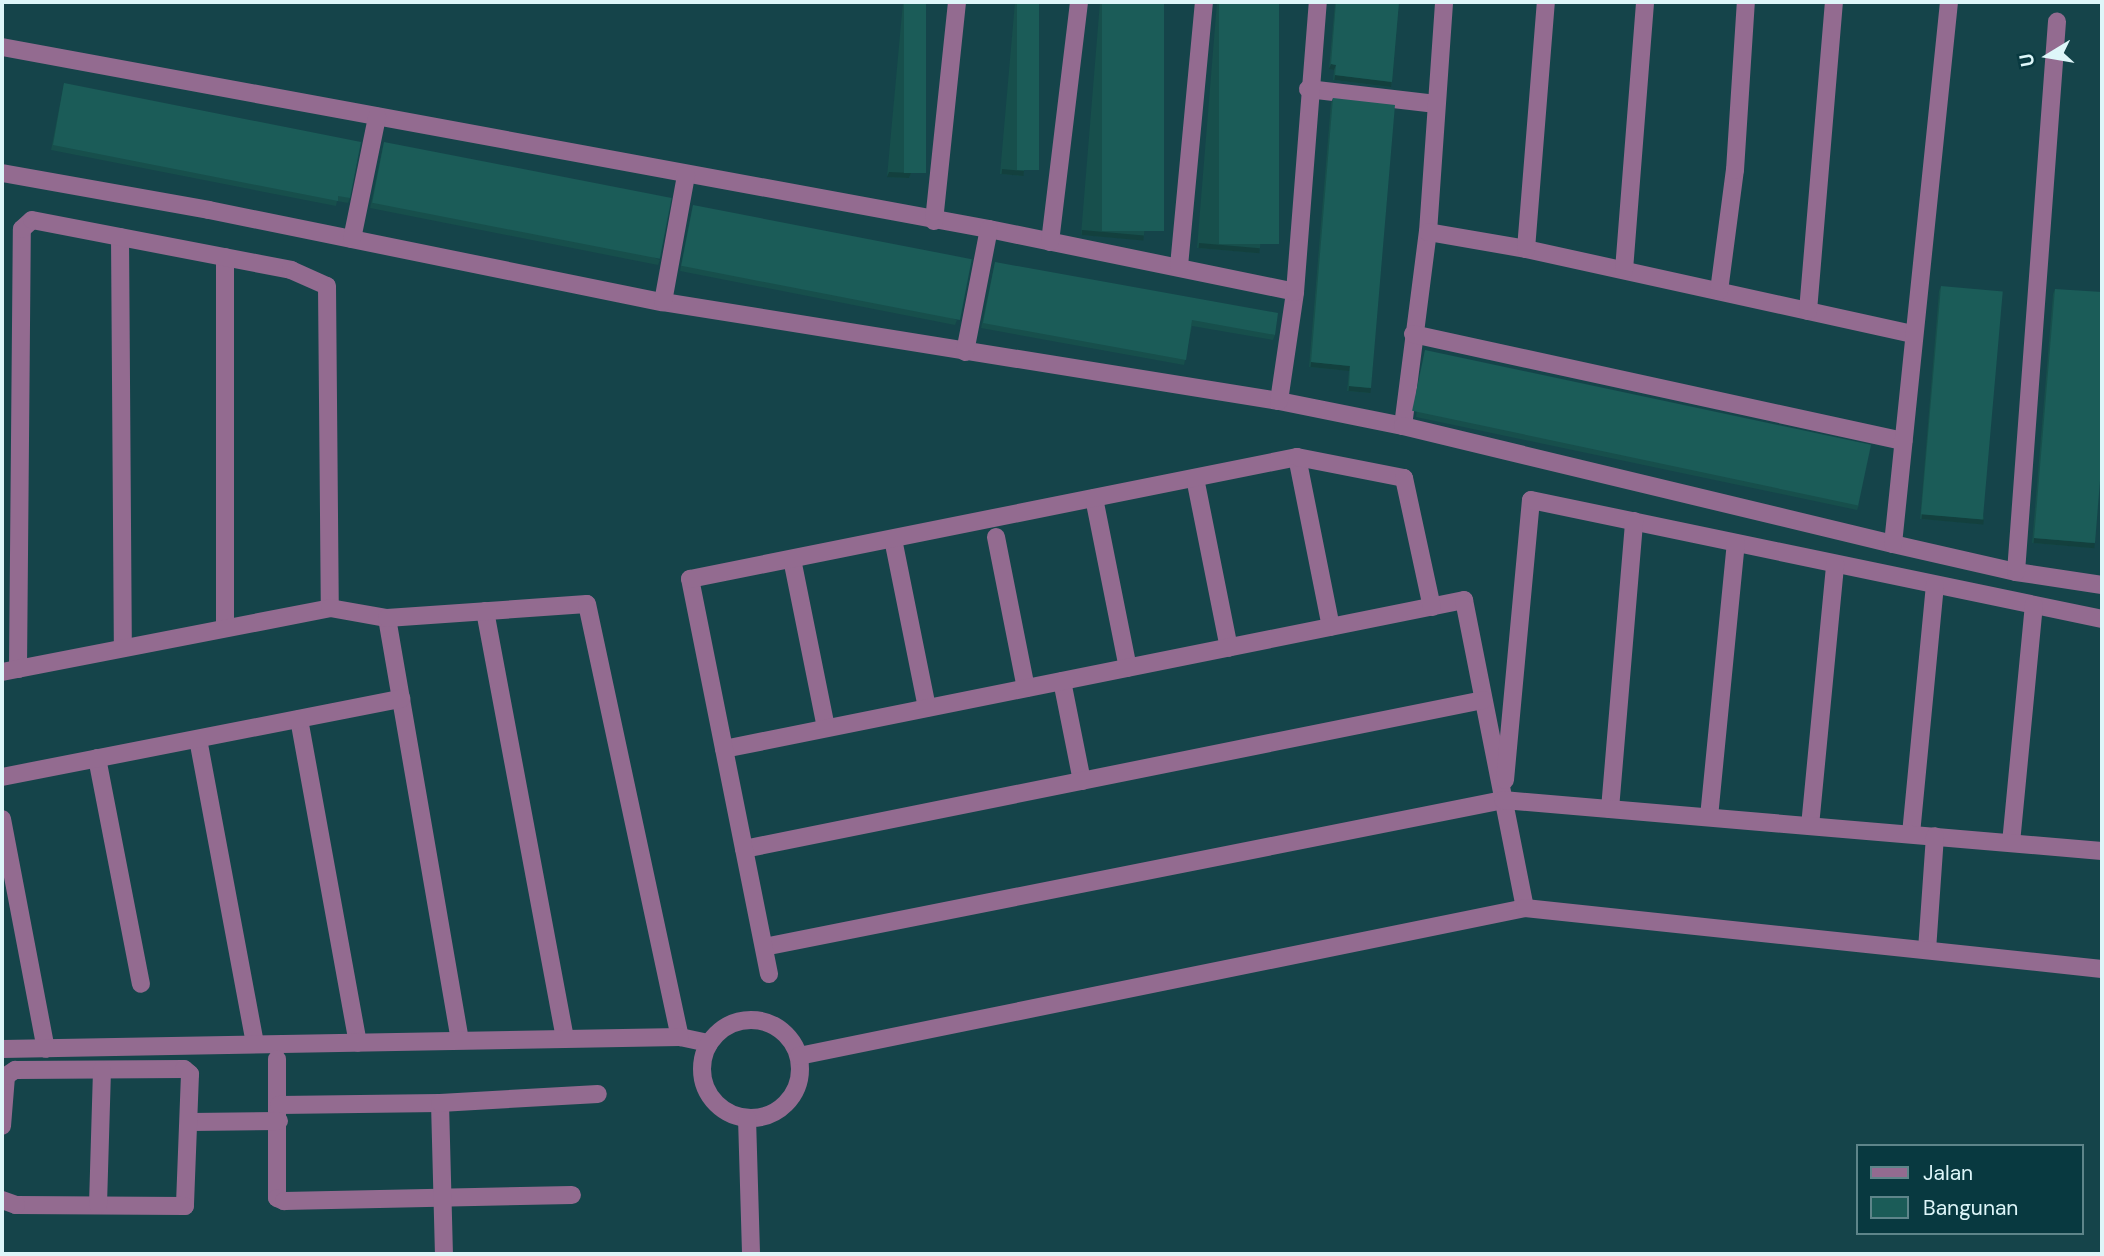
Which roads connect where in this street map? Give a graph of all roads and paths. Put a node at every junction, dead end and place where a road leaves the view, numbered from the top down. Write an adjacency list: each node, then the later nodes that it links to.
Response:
1 (957, 2): 18 (street)
2 (1079, 2): 23 (street)
3 (1204, 2): 26 (street)
4 (1318, 2): 13 (street)
5 (1444, 2): 14 (street)
6 (1546, 2): 24 (street)
7 (1645, 2): 27 (street)
8 (1746, 2): 28 (street)
9 (1834, 2): 31 (street)
10 (1949, 2): 33 (street)
11 (2057, 22): 48 (street)
12 (2, 47): 15 (street)
13 (1308, 89): 14 (street); 29 (street)
14 (1436, 104): 20 (street)
15 (377, 117): 17 (street); 22 (street)
16 (2, 173): 22 (street)
17 (686, 175): 18 (street); 30 (street)
18 (934, 221): 19 (street)
19 (989, 229): 23 (street); 34 (street)
20 (1427, 232): 24 (street); 32 (street)
21 (120, 237): 25 (street); 59 (street); 62 (street)
22 (352, 239): 30 (street)
23 (1050, 242): 26 (street)
24 (1526, 249): 27 (street)
25 (225, 257): 53 (street); 58 (street)
26 (1180, 266): 29 (street)
27 (1624, 270): 28 (street)
28 (1719, 291): 31 (street)
29 (1295, 292): 35 (street)
30 (663, 302): 34 (street)
31 (1808, 311): 33 (street)
32 (1413, 334): 36 (street); 37 (street)
33 (1914, 334): 37 (street)
34 (965, 352): 35 (street)
35 (1279, 401): 36 (street)
36 (1403, 426): 45 (street)
37 (1903, 441): 45 (street)
38 (1297, 457): 39 (street); 52 (street); 57 (street)
39 (1195, 478): 40 (street); 60 (street)
40 (1094, 498): 43 (street); 61 (street)
41 (1634, 522): 44 (street); 75 (street); 76 (street)
42 (996, 537): 64 (street)
43 (893, 539): 46 (street); 67 (street)
44 (1736, 543): 47 (street); 77 (street)
45 (1893, 544): 48 (street)
46 (792, 559): 69 (street); 71 (street)
47 (1835, 564): 49 (street); 79 (street)
48 (2016, 572): 50 (street)
49 (1935, 585): 51 (street); 80 (street)
50 (2102, 585)
51 (2034, 605): 56 (street); 82 (street)
52 (1432, 607): 57 (street); 66 (street)
53 (330, 608): 55 (street); 58 (street)
54 (485, 611): 55 (street); 91 (street); 92 (street)
55 (387, 618): 65 (street)
56 (2102, 619)
57 (1331, 627): 60 (street)
58 (225, 628): 59 (street)
59 (123, 648): 62 (street)
60 (1229, 648): 61 (street)
61 (1128, 668): 63 (street)
62 (10, 671)
63 (1062, 681): 64 (street); 74 (street)
64 (1026, 688): 67 (street)
65 (401, 699): 68 (street); 93 (street)
66 (1483, 700): 74 (street); 75 (street)
67 (927, 708): 69 (street)
68 (299, 719): 70 (street); 94 (street)
69 (826, 728): 71 (street)
70 (198, 738): 72 (street); 96 (street)
71 (724, 749): 83 (street)
72 (97, 758): 73 (street); 90 (street)
73 (2, 777)
74 (1082, 781): 83 (street)
75 (1503, 800): 76 (street); 85 (street); 86 (street)
76 (1610, 809): 77 (street)
77 (1709, 817): 79 (street)
78 (2, 819): 98 (street)
79 (1810, 826): 80 (street)
80 (1911, 834): 81 (street)
81 (1935, 836): 82 (street); 87 (street)
82 (2011, 843): 84 (street)
83 (744, 849): 86 (street)
84 (2102, 851)
85 (1525, 908): 87 (street); 99 (street)
86 (764, 947): 89 (street)
87 (1927, 950): 88 (street)
88 (2102, 968)
89 (769, 974)
90 (141, 984)
91 (680, 1037): 92 (street); 95 (street)
92 (565, 1039): 93 (street)
93 (460, 1041): 94 (street)
94 (358, 1043): 96 (street)
95 (709, 1043): 99 (street); 105 (street)
96 (256, 1044): 98 (street)
97 (2, 1049): 98 (street)
98 (46, 1049)
99 (799, 1056): 105 (street)
100 (277, 1059): 104 (street)
101 (102, 1070): 106 (street); 107 (street); 112 (street)
102 (598, 1094): 103 (street)
103 (440, 1103): 104 (street); 110 (street)
104 (279, 1113): 106 (street); 110 (street)
105 (747, 1118): 114 (street)
106 (191, 1122): 112 (street)
107 (2, 1126): 108 (street)
108 (2, 1141)
109 (572, 1195): 110 (street)
110 (442, 1198): 113 (street)
111 (2, 1200): 112 (street)
112 (98, 1205)
113 (444, 1254)
114 (751, 1254)

